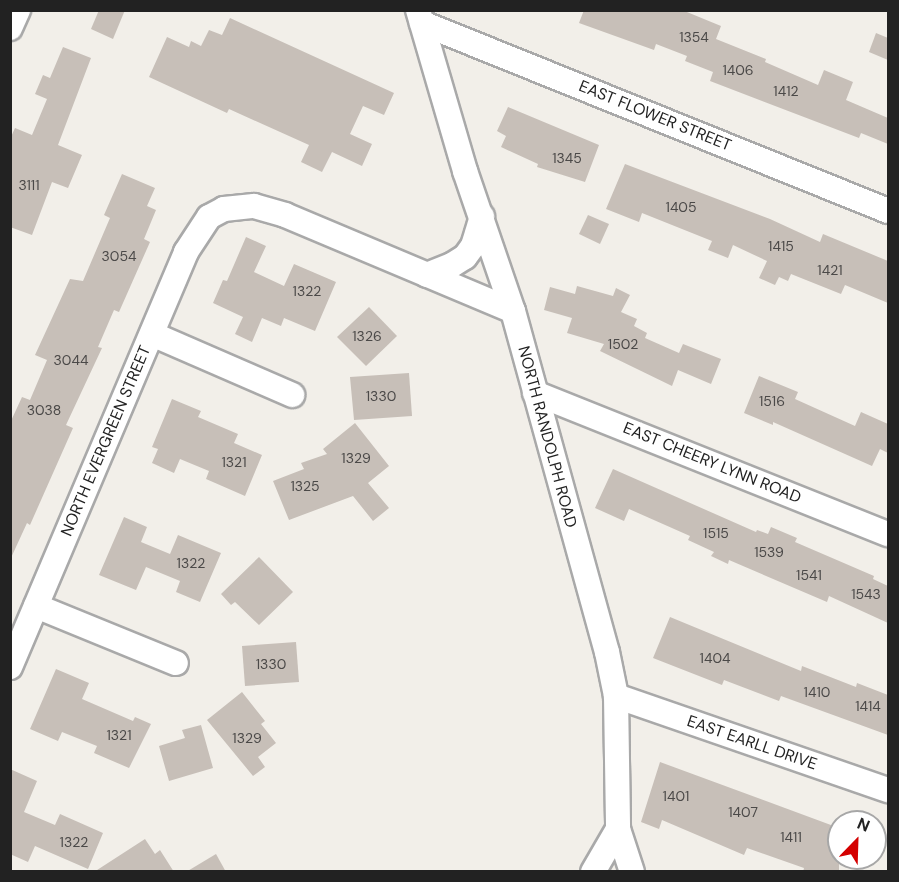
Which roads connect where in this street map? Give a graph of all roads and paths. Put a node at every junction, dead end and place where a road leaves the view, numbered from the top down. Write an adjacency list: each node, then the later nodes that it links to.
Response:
1 (18, 10): 3 (street)
2 (420, 17): 4 (street, EAST FLOWER STREET); 5 (street, NORTH RANDOLPH ROAD)
3 (10, 28)
4 (888, 211)
5 (482, 216): 6 (street); 7 (street, NORTH RANDOLPH ROAD)
6 (427, 275): 7 (street); 8 (street, NORTH EVERGREEN STREET)
7 (513, 311): 9 (street, NORTH RANDOLPH ROAD)
8 (152, 334): 10 (street); 12 (street, NORTH EVERGREEN STREET)
9 (535, 393): 11 (street, EAST CHEERY LYNN ROAD); 15 (street, NORTH RANDOLPH ROAD)
10 (292, 395)
11 (888, 534)
12 (36, 606): 13 (street); 14 (street, NORTH EVERGREEN STREET)
13 (176, 663)
14 (10, 667)
15 (616, 696): 16 (street, EAST EARLL DRIVE); 17 (street, NORTH RANDOLPH ROAD)
16 (888, 790)
17 (618, 829): 18 (street); 19 (street, NORTH RANDOLPH ROAD)
18 (593, 872)
19 (632, 872)

